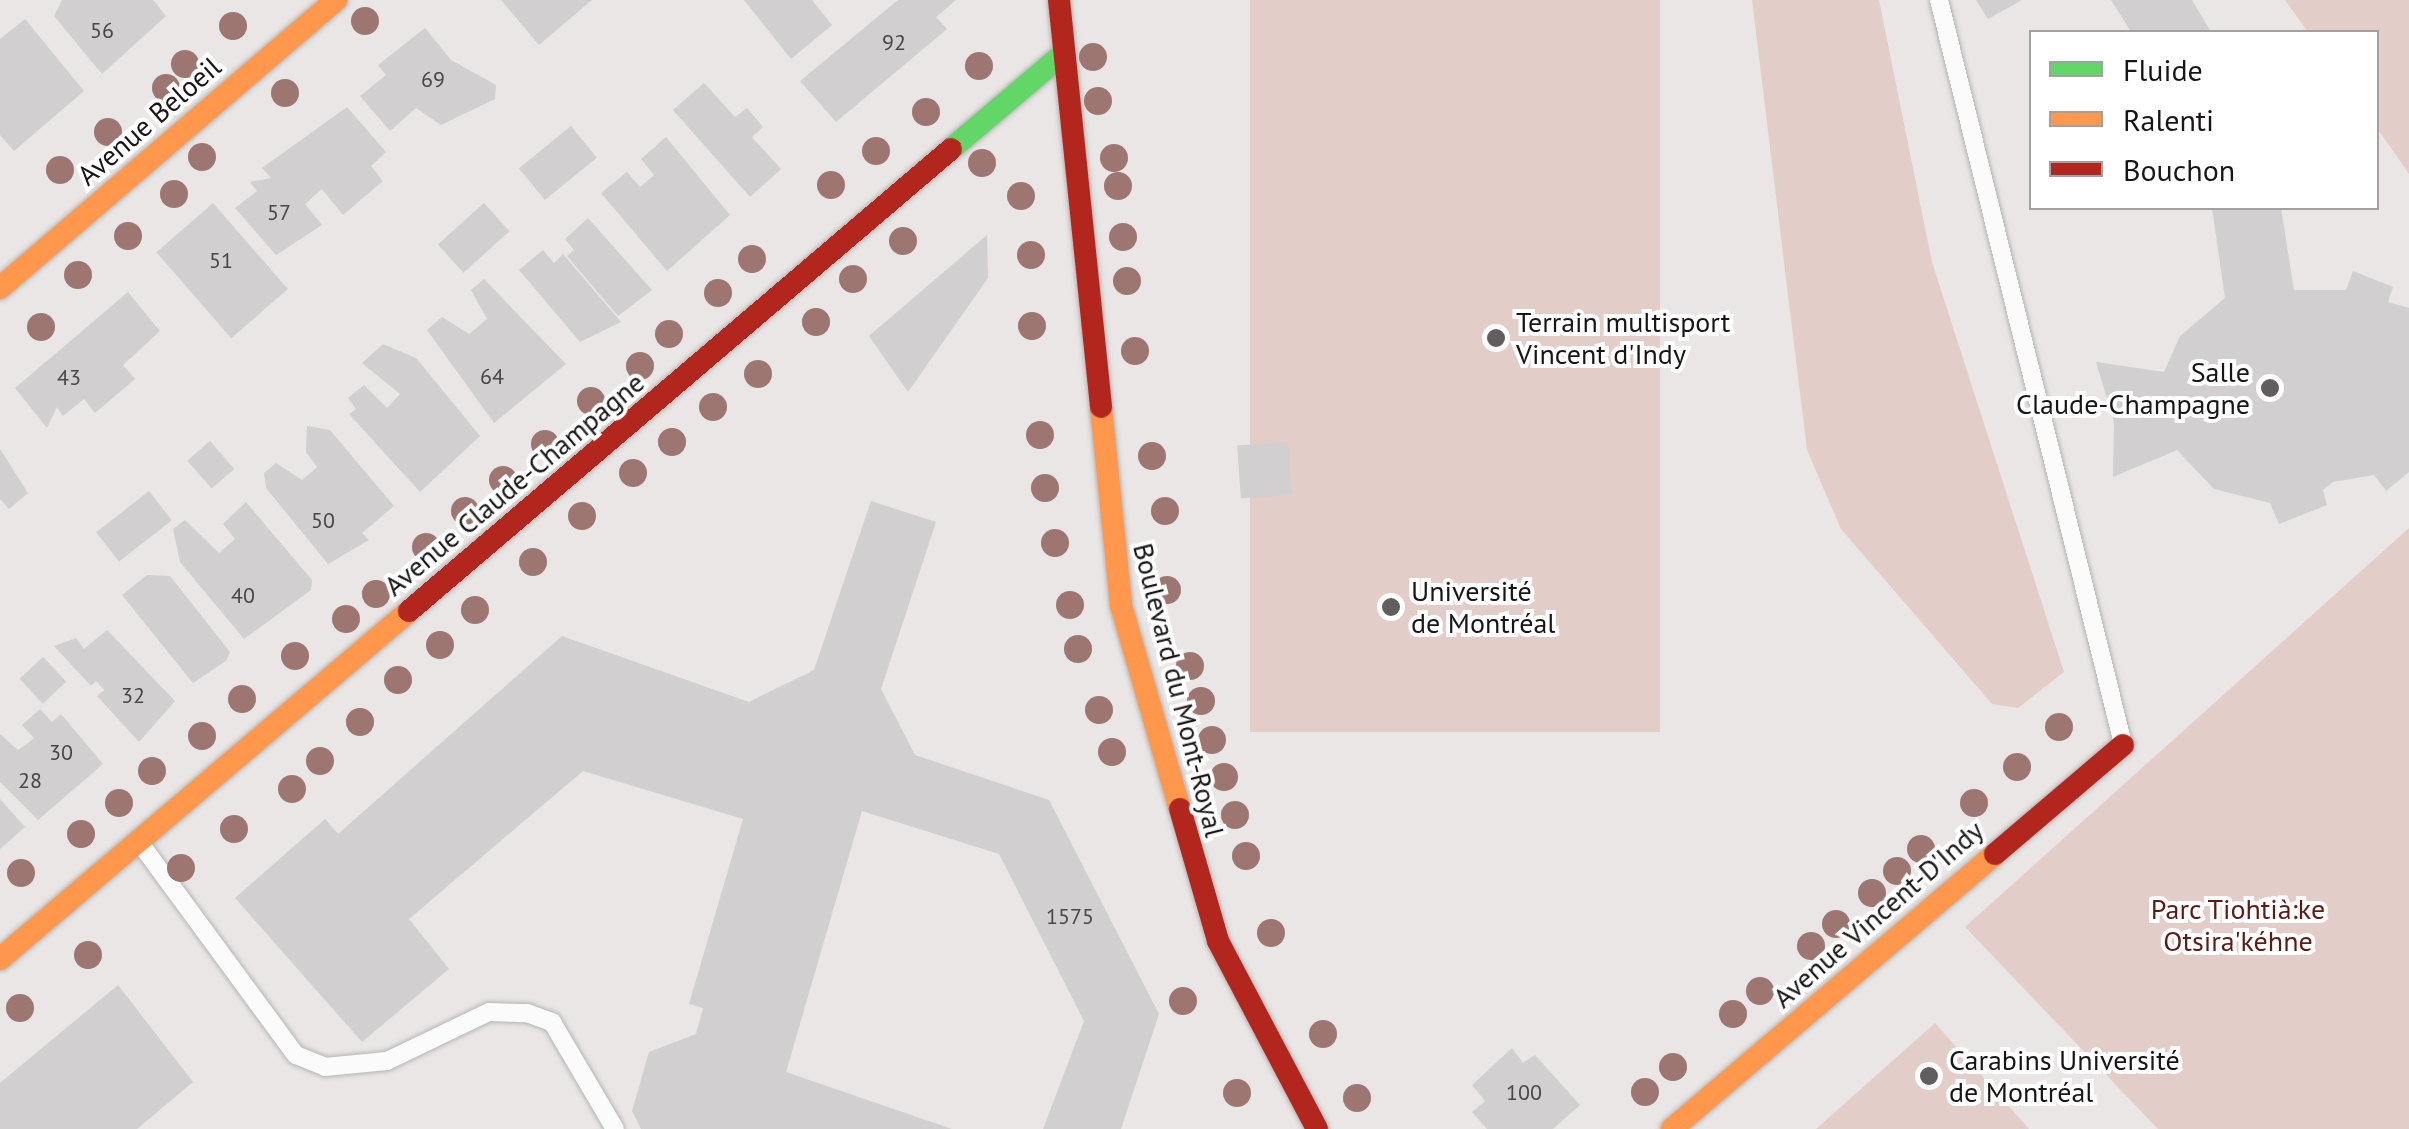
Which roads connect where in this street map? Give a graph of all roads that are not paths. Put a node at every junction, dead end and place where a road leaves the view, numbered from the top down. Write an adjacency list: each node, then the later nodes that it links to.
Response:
1 (336, 0): 5 (street, Avenue Beloeil)
2 (1059, 0): 4 (street, Boulevard du Mont-Royal)
3 (1939, 0): 6 (lane)
4 (1064, 53): 7 (street, Avenue Claude-Champagne); 10 (street, Boulevard du Mont-Royal)
5 (0, 288)
6 (2124, 745): 11 (street, Avenue Vincent-D'Indy)
7 (137, 840): 8 (street, Avenue Claude-Champagne); 9 (lane)
8 (0, 959)
9 (615, 1129)
10 (1317, 1129)
11 (1672, 1129)

